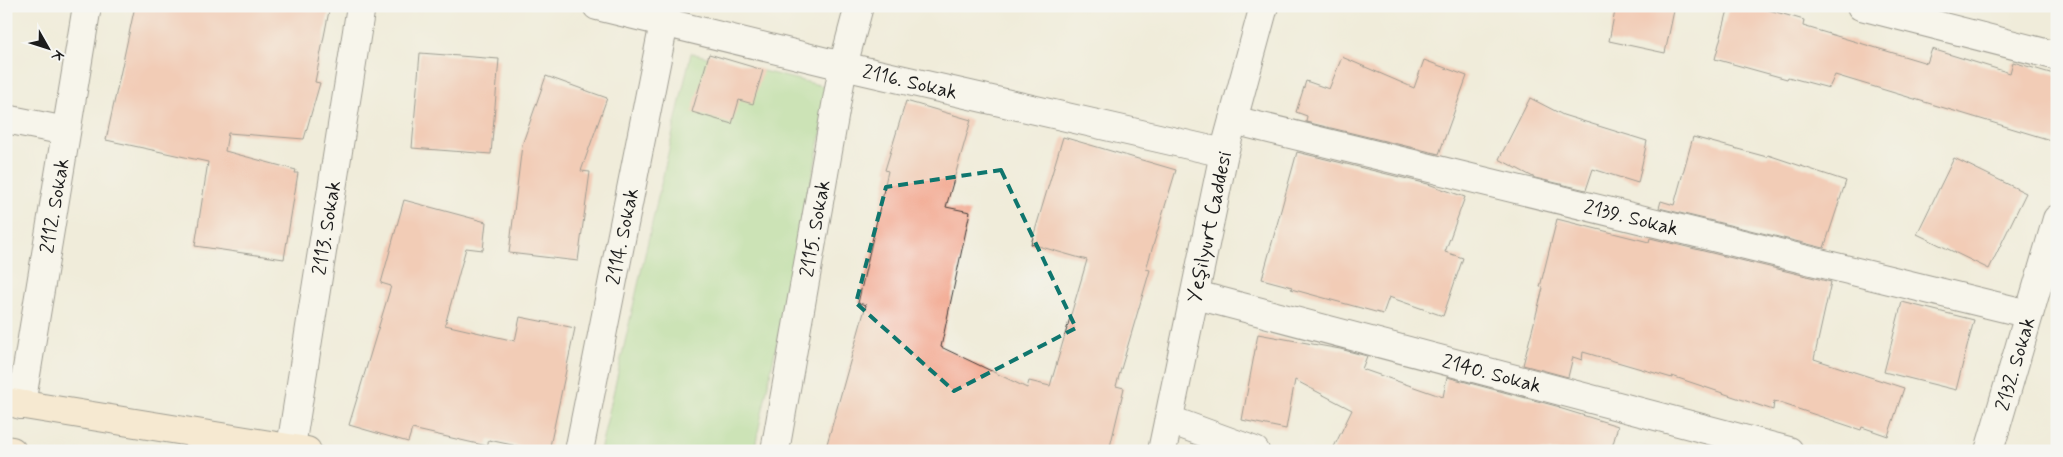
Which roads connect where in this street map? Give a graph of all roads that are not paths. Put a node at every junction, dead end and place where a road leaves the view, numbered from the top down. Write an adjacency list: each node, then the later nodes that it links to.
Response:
1 (87, 6): 12 (street, 2112. Sokak)
2 (361, 6): 19 (street, 2113. Sokak)
3 (597, 6): 7 (street, 2116. Sokak)
4 (860, 6): 9 (street, 2115. Sokak)
5 (1264, 6): 11 (street, Yeşilyurt Caddesi)
6 (1861, 6): 8 (street)
7 (664, 23): 9 (street, 2116. Sokak); 22 (street, 2114. Sokak)
8 (2057, 56)
9 (843, 66): 13 (street, 2116. Sokak); 23 (street, 2115. Sokak)
10 (6, 119): 12 (street)
11 (1233, 120): 13 (street, Yeşilyurt Caddesi); 16 (street, 2139. Sokak)
12 (66, 131): 17 (street, 2112. Sokak)
13 (1224, 153): 15 (street, Yeşilyurt Caddesi)
14 (2055, 228): 16 (street, 2132. Sokak)
15 (1196, 295): 18 (street, Yeşilyurt Caddesi); 26 (street, 2140. Sokak)
16 (2029, 314): 27 (street, 2132. Sokak)
17 (14, 403): 19 (main road)
18 (1170, 420): 24 (street, Yeşilyurt Caddesi); 25 (street)
19 (299, 449)
20 (6, 450): 21 (main road)
21 (12, 451)
22 (579, 451)
23 (775, 451)
24 (1162, 451)
25 (1256, 451)
26 (1789, 451)
27 (1989, 451)

